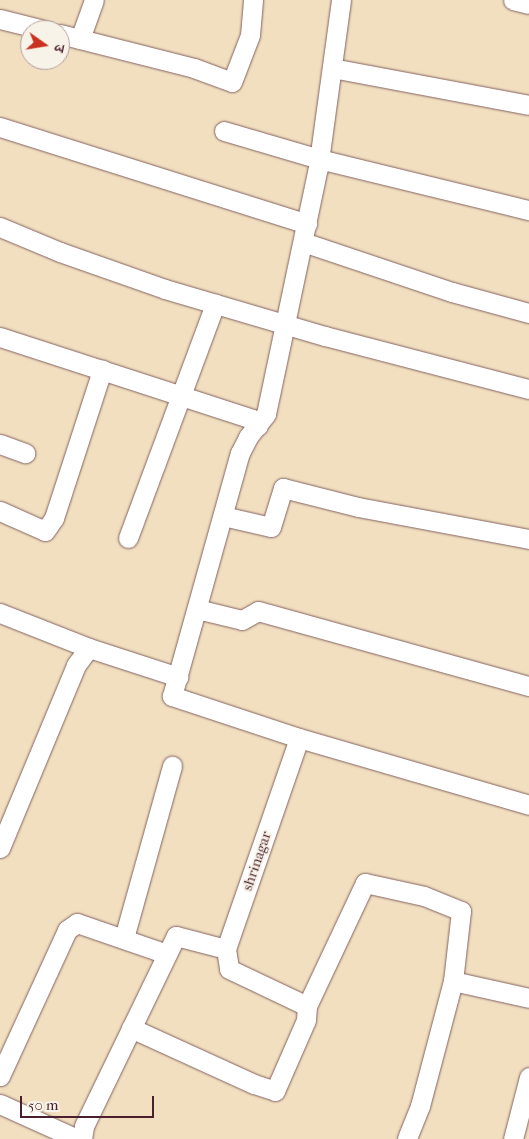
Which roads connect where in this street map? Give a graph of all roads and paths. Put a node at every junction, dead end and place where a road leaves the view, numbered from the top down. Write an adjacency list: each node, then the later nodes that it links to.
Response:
1 (94, 0): 9 (street)
2 (253, 0): 9 (street)
3 (341, 0): 10 (street)
4 (513, 0): 5 (street)
5 (529, 4)
6 (0, 19): 7 (street)
7 (20, 24)
8 (70, 36): 9 (street)
9 (80, 39)
10 (332, 68): 11 (street); 14 (street)
11 (529, 105)
12 (0, 127): 17 (street)
13 (224, 131): 14 (street)
14 (320, 160): 15 (street); 17 (street)
15 (529, 210)
16 (0, 227): 18 (street)
17 (305, 233): 19 (street); 20 (street)
18 (215, 304): 20 (street); 24 (street)
19 (529, 313)
20 (287, 325): 23 (street); 25 (street)
21 (0, 337): 22 (street)
22 (102, 370): 24 (street); 28 (street)
23 (529, 389)
24 (180, 396): 25 (street); 30 (street)
25 (258, 426): 29 (street)
26 (0, 444): 27 (street)
27 (24, 452)
28 (0, 511)
29 (223, 516): 31 (street); 32 (street)
30 (128, 538)
31 (529, 540)
32 (197, 608): 35 (street); 36 (street)
33 (0, 613): 34 (street)
34 (89, 648): 35 (street); 40 (street)
35 (178, 677): 37 (street)
36 (529, 686)
37 (299, 738): 39 (street); 42 (street, shrinagar)
38 (172, 766): 41 (street)
39 (529, 806)
40 (0, 848)
41 (124, 938): 43 (street); 48 (street)
42 (226, 949): 43 (street); 46 (street)
43 (167, 954): 47 (street)
44 (454, 981): 45 (street); 46 (street); 53 (street)
45 (529, 998)
46 (306, 1006): 47 (street)
47 (131, 1028): 52 (street)
48 (0, 1076)
49 (529, 1077): 54 (street)
50 (0, 1104): 51 (street)
51 (77, 1139)
52 (82, 1139)
53 (407, 1139)
54 (512, 1139)

